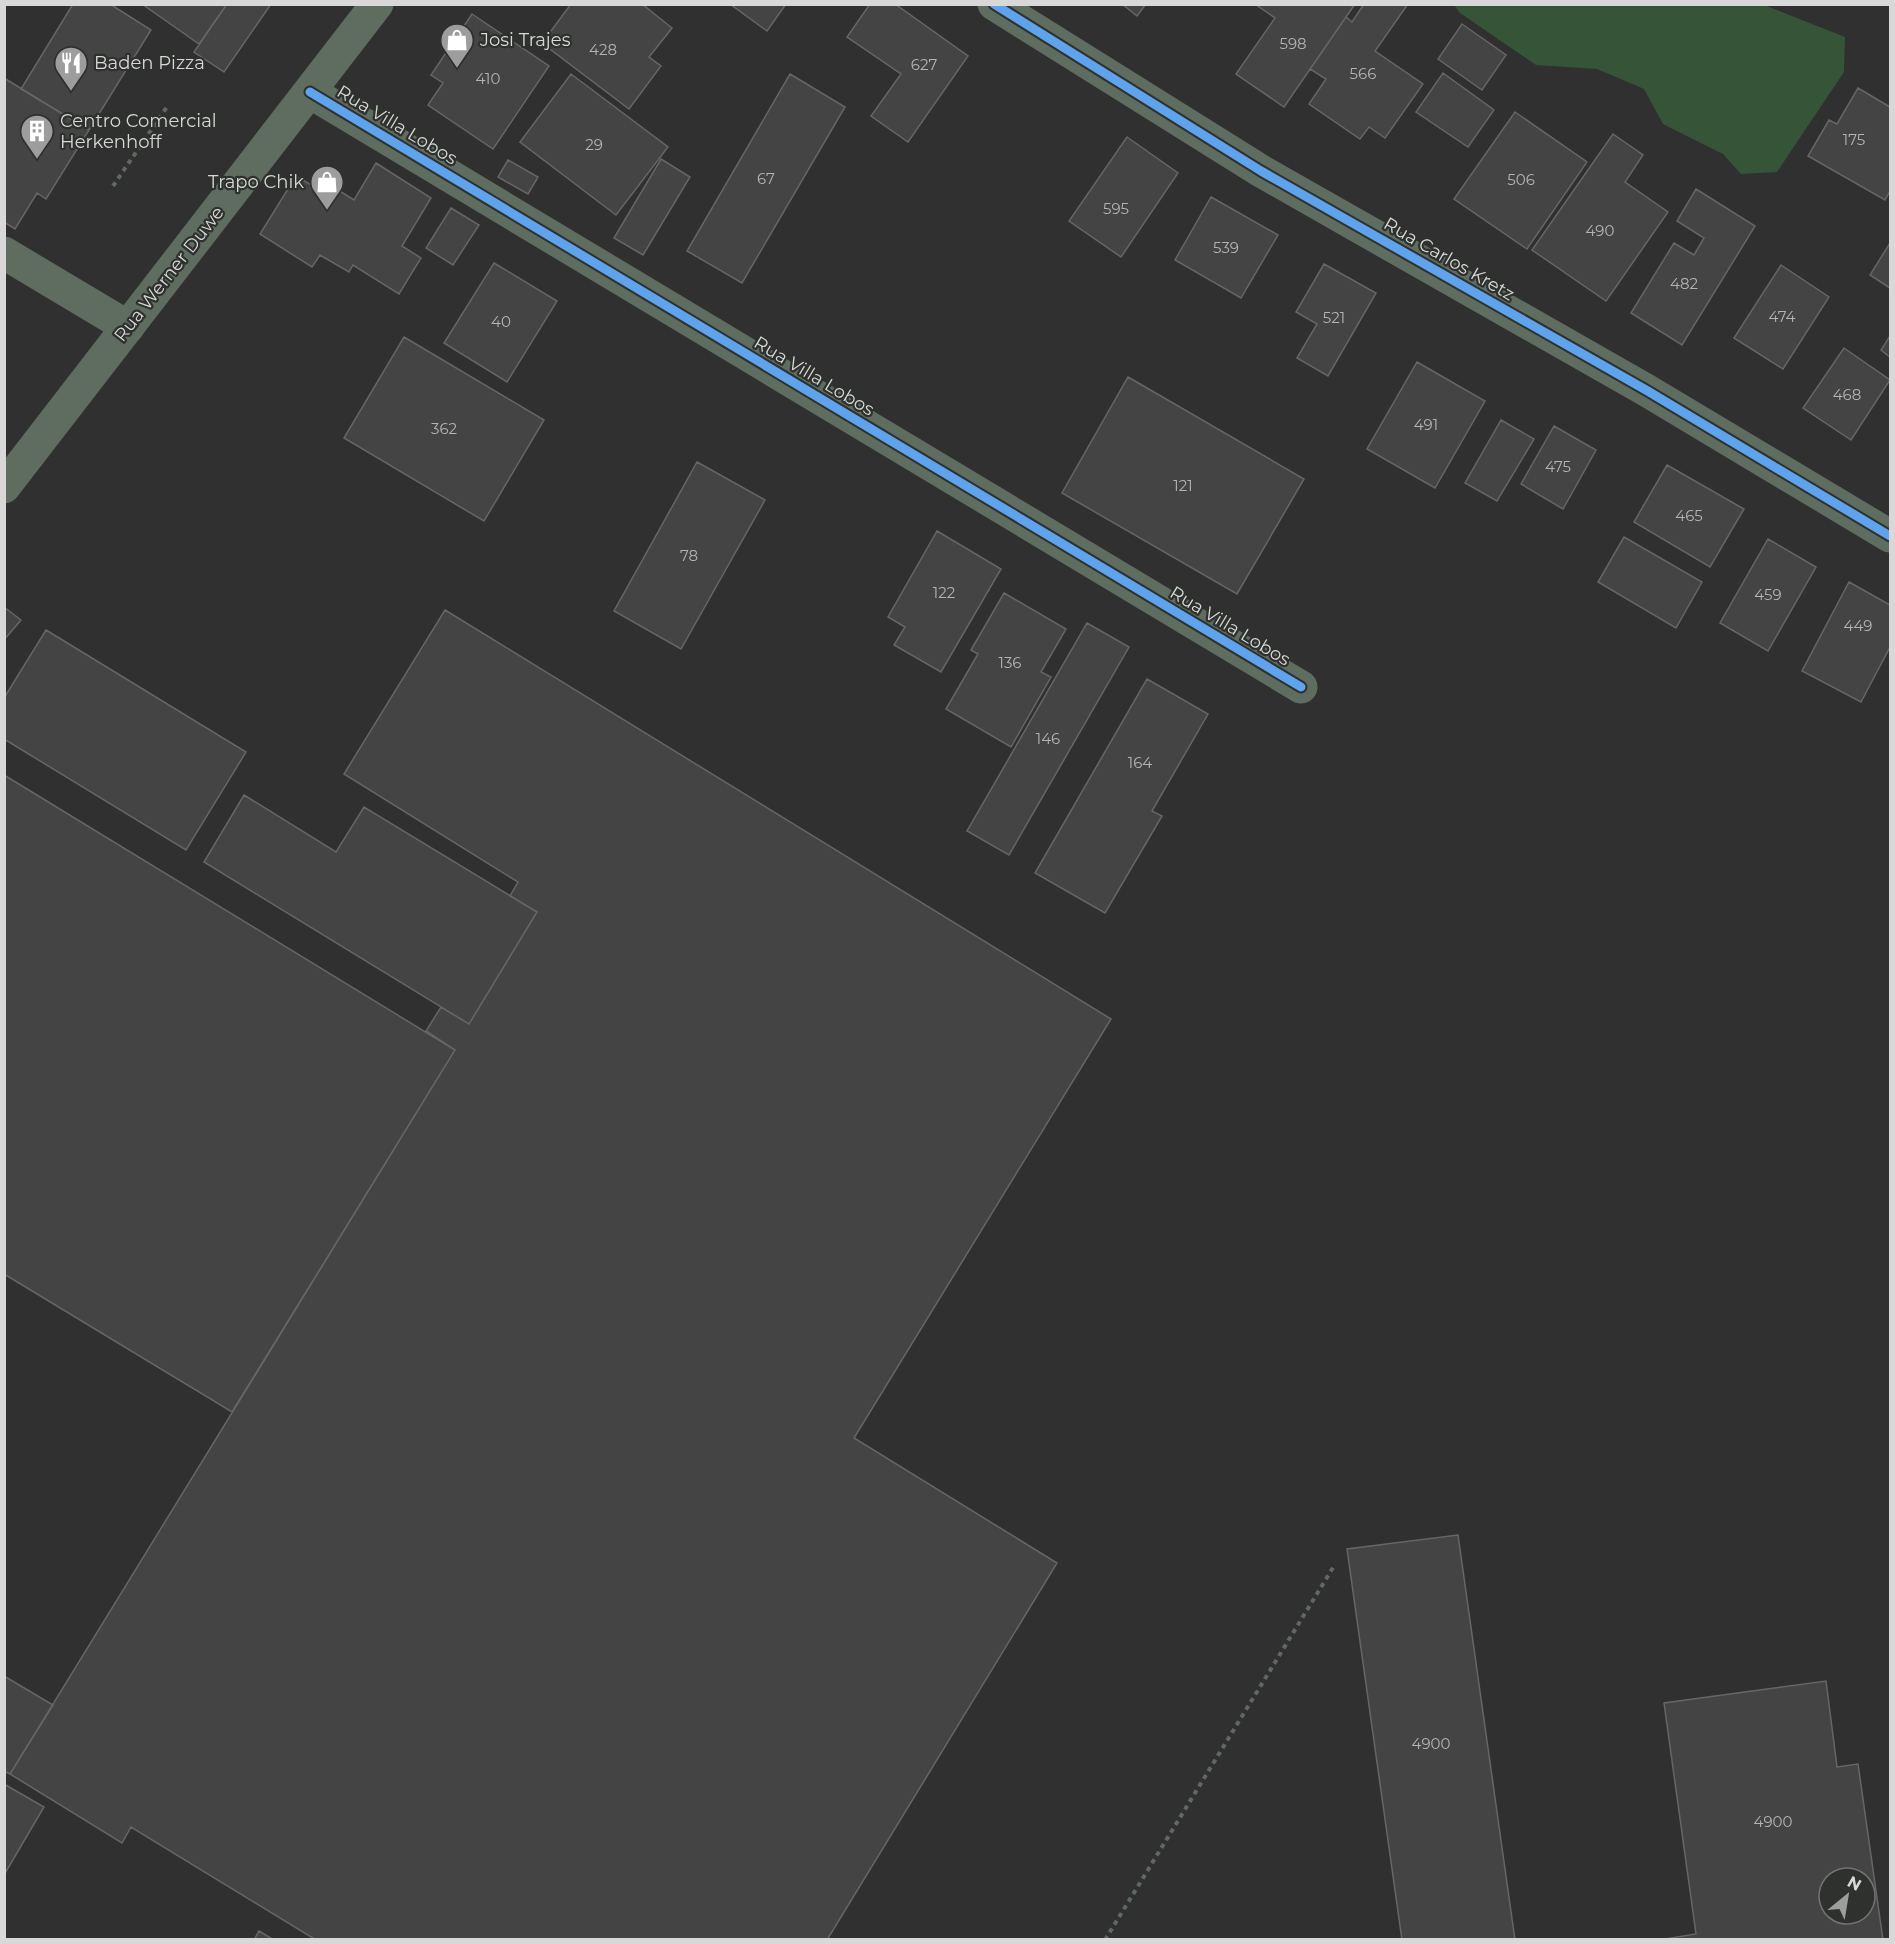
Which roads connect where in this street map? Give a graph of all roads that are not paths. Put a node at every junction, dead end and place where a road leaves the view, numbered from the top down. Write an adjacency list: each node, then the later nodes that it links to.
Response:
1 (377, 4): 3 (street, Rua Werner Duwe)
2 (994, 4): 7 (street, Rua Carlos Kretz)
3 (310, 92): 5 (street, Rua Werner Duwe); 8 (street, Rua Villa Lobos)
4 (4, 253): 5 (street)
5 (129, 327): 6 (street, Rua Werner Duwe)
6 (4, 487)
7 (1890, 536)
8 (1301, 687)

